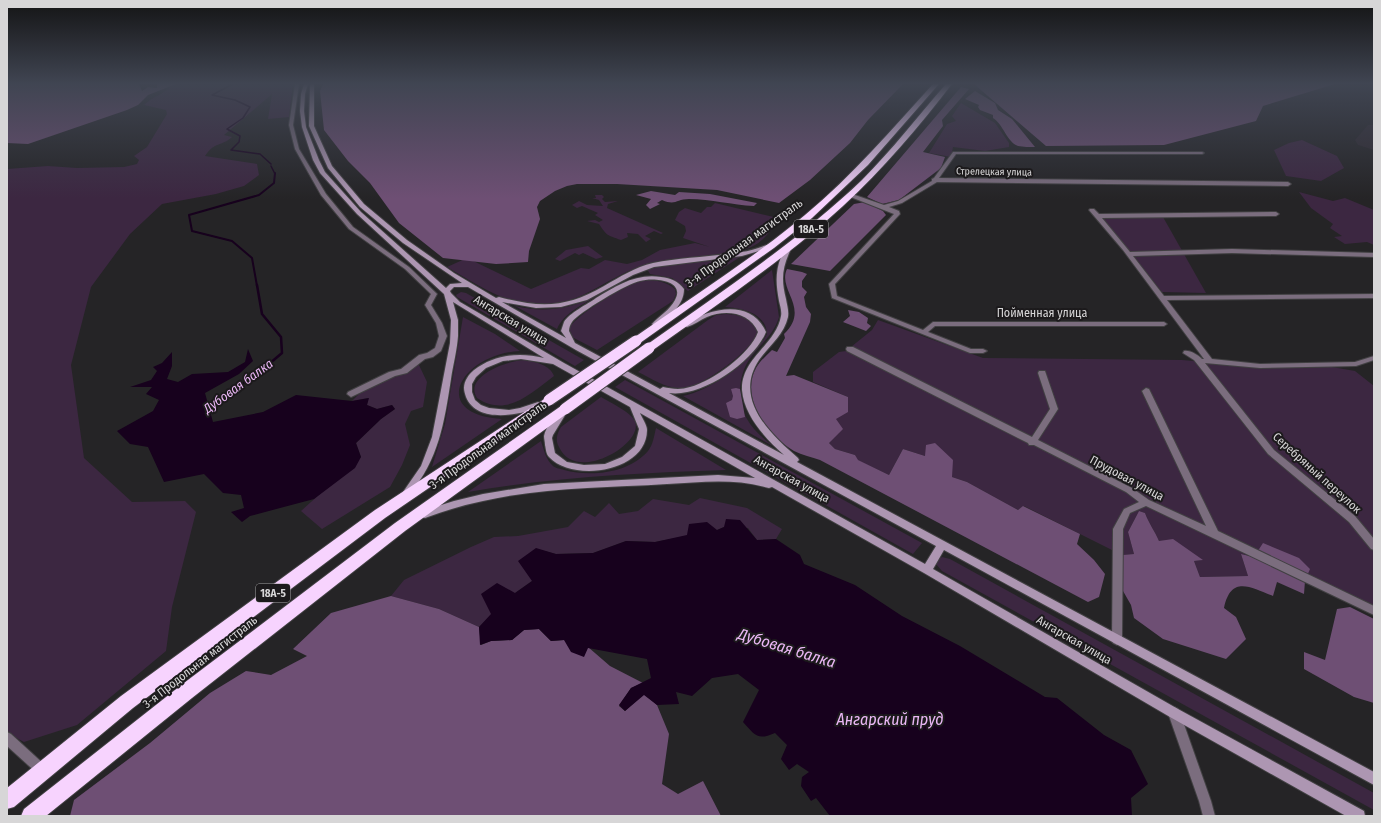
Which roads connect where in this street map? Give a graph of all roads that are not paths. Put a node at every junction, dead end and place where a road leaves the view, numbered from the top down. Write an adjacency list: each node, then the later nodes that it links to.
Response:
1 (291, 122): 35 (street)
2 (304, 122): 17 (main road, Ангарская улица)
3 (312, 122): 16 (main road, Ангарская улица)
4 (901, 122): 12 (highway, 3-я Продольная магистраль / 18А-5)
5 (917, 122): 9 (highway, 3-я Продольная магистраль / 18А-5)
6 (1202, 153): 7 (street)
7 (934, 180): 8 (street, Стрелецкая улица); 10 (street)
8 (1288, 184)
9 (850, 195): 10 (street); 13 (highway, 3-я Продольная магистраль / 18А-5)
10 (884, 207): 21 (street)
11 (1276, 214): 14 (street)
12 (770, 246): 16 (main road); 22 (highway, 3-я Продольная магистраль / 18А-5)
13 (788, 249): 24 (highway, 3-я Продольная магистраль / 18А-5); 40 (main road)
14 (1129, 254): 15 (street); 19 (street)
15 (1374, 255)
16 (469, 286): 17 (main road); 23 (main road, Ангарская улица)
17 (448, 295): 31 (main road, Ангарская улица); 43 (main road)
18 (1374, 296): 19 (street)
19 (1162, 298): 30 (street)
20 (1164, 324): 21 (street, Пойменная улица)
21 (923, 332): 26 (street)
22 (636, 341): 23 (main road); 36 (highway, 3-я Продольная магистраль / 18А-5, bridge)
23 (579, 348): 33 (main road, Ангарская улица)
24 (649, 348): 33 (main road); 38 (highway, 3-я Продольная магистраль / 18А-5, bridge)
25 (850, 349): 39 (street, Прудовая улица)
26 (983, 351)
27 (1187, 353): 29 (street)
28 (1374, 358): 30 (street)
29 (1200, 361): 30 (street); 47 (street, Серебряный переулок)
30 (1209, 361)
31 (561, 365): 36 (main road); 37 (main road, Ангарская улица)
32 (1042, 373): 39 (street)
33 (649, 385): 40 (main road, Ангарская улица)
34 (1146, 391): 45 (street)
35 (351, 394)
36 (550, 400): 43 (highway, 3-я Продольная магистраль / 18А-5)
37 (632, 405): 38 (main road); 41 (main road, Ангарская улица)
38 (565, 409): 44 (highway, 3-я Продольная магистраль / 18А-5)
39 (1032, 442): 42 (street, Прудовая улица)
40 (810, 472): 46 (main road, Ангарская улица)
41 (791, 494): 44 (main road); 48 (main road, Ангарская улица)
42 (1146, 502): 45 (street, Прудовая улица); 50 (street)
43 (380, 514): 53 (highway, 3-я Продольная магистраль / 18А-5)
44 (400, 528): 56 (highway, 3-я Продольная магистраль / 18А-5)
45 (1215, 534): 49 (street, Прудовая улица)
46 (942, 545): 48 (main road); 50 (main road, Ангарская улица)
47 (1374, 546)
48 (927, 570): 51 (main road, Ангарская улица)
49 (1374, 611)
50 (1117, 640): 54 (main road, Ангарская улица)
51 (1174, 713): 57 (street); 58 (main road, Ангарская улица)
52 (7, 738): 53 (street)
53 (43, 771): 55 (highway, 3-я Продольная магистраль / 18А-5)
54 (1374, 779)
55 (7, 800)
56 (31, 816)
57 (1208, 816)
58 (1359, 816)

